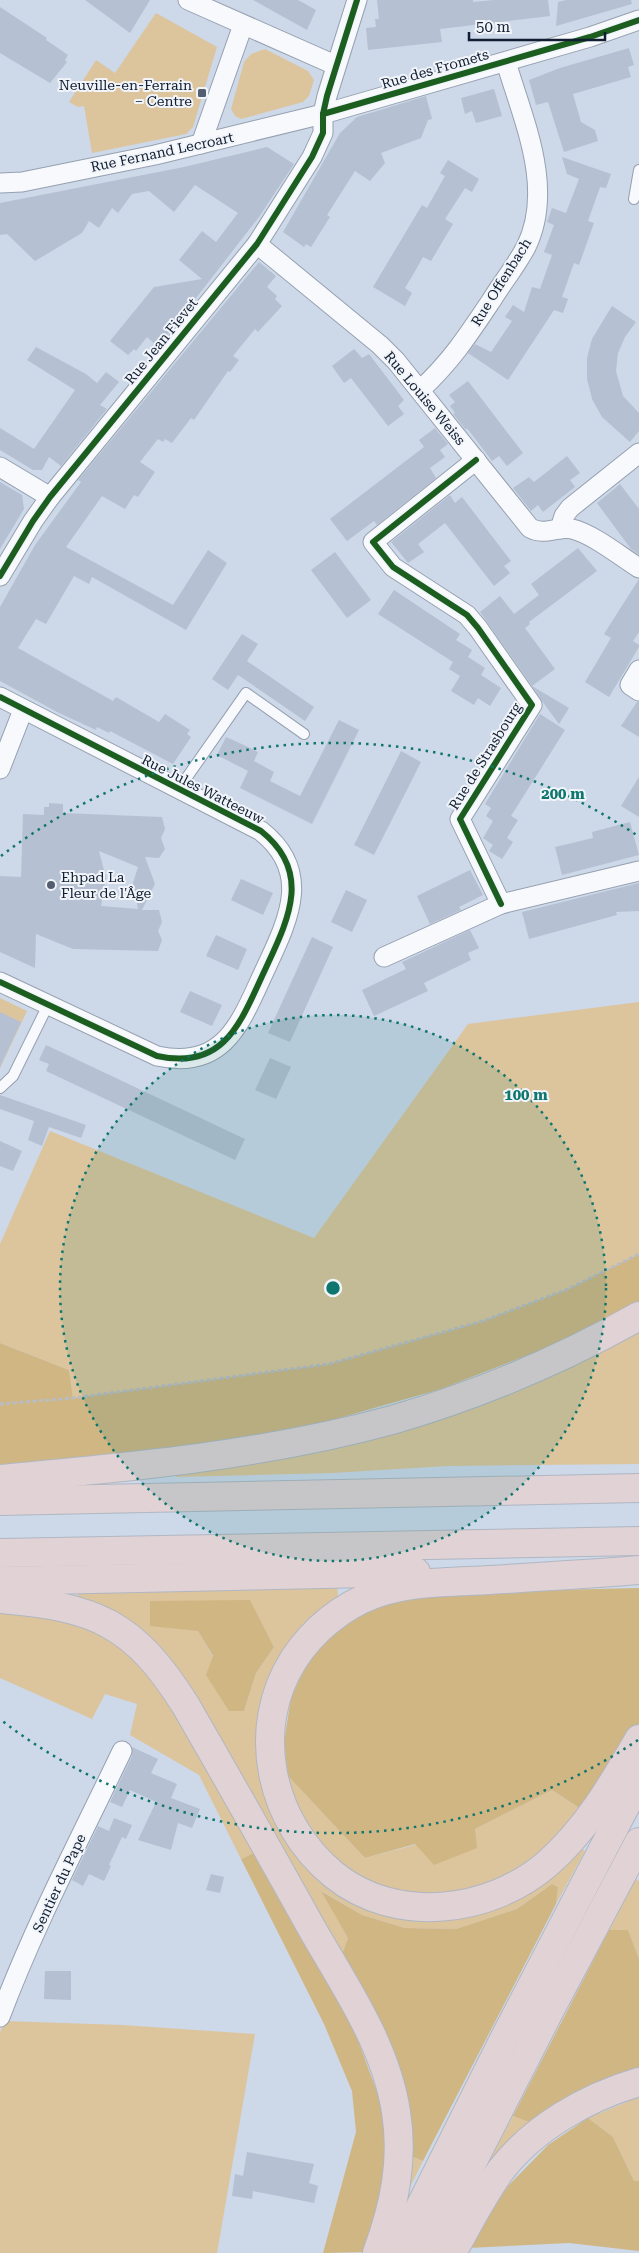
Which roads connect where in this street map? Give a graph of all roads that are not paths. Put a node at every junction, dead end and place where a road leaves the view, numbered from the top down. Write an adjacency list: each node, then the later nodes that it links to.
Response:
1 (188, 0): 4 (street)
2 (357, 0): 6 (street, Rue Jean Fievet)
3 (639, 20): 5 (street, Rue des Fromets)
4 (243, 25): 6 (street); 8 (street)
5 (506, 62): 7 (street, Rue des Fromets); 13 (street, Rue Offenbach)
6 (335, 66): 7 (street, Rue Jean Fievet)
7 (323, 114): 8 (street, Rue Fernand Lecroart); 12 (street, Rue Jean Fievet)
8 (201, 144): 10 (street, Rue Fernand Lecroart)
9 (639, 170): 11 (lane)
10 (0, 183)
11 (634, 199)
12 (257, 244): 13 (street, Rue Louise Weiss); 17 (street, Rue Jean Fievet)
13 (420, 390): 15 (street, Rue Louise Weiss)
14 (639, 453): 18 (street)
15 (476, 460): 18 (street, Rue Louise Weiss); 29 (street, Rue de Strasbourg)
16 (0, 467): 17 (street)
17 (50, 497): 20 (street, Rue Jean Fievet)
18 (560, 529): 19 (street, Rue Louise Weiss)
19 (639, 568)
20 (0, 576)
21 (639, 670): 22 (street)
22 (639, 691)
23 (0, 697): 24 (street, Rue Jules Watteeuw)
24 (23, 710): 26 (street); 27 (street, Rue Jules Watteeuw)
25 (304, 734): 27 (lane)
26 (0, 769)
27 (178, 790): 32 (street, Rue Jules Watteeuw)
28 (639, 871): 29 (street)
29 (501, 904): 30 (street)
30 (384, 958)
31 (0, 982): 32 (street, Rue Jules Watteeuw)
32 (48, 1005): 33 (lane)
33 (0, 1088)
34 (639, 1316): 35 (highway)
35 (0, 1479)
36 (639, 1488): 37 (highway)
37 (0, 1501)
38 (639, 1541): 39 (highway)
39 (0, 1553)
40 (639, 1569): 41 (highway); 43 (highway)
41 (0, 1581)
42 (0, 1599): 49 (highway)
43 (639, 1739)
44 (122, 1751): 47 (street, Sentier du Pape)
45 (639, 1780): 50 (highway)
46 (639, 1842): 51 (highway)
47 (0, 2018)
48 (639, 2082): 52 (highway)
49 (378, 2253)
50 (397, 2253)
51 (426, 2253)
52 (452, 2253)

